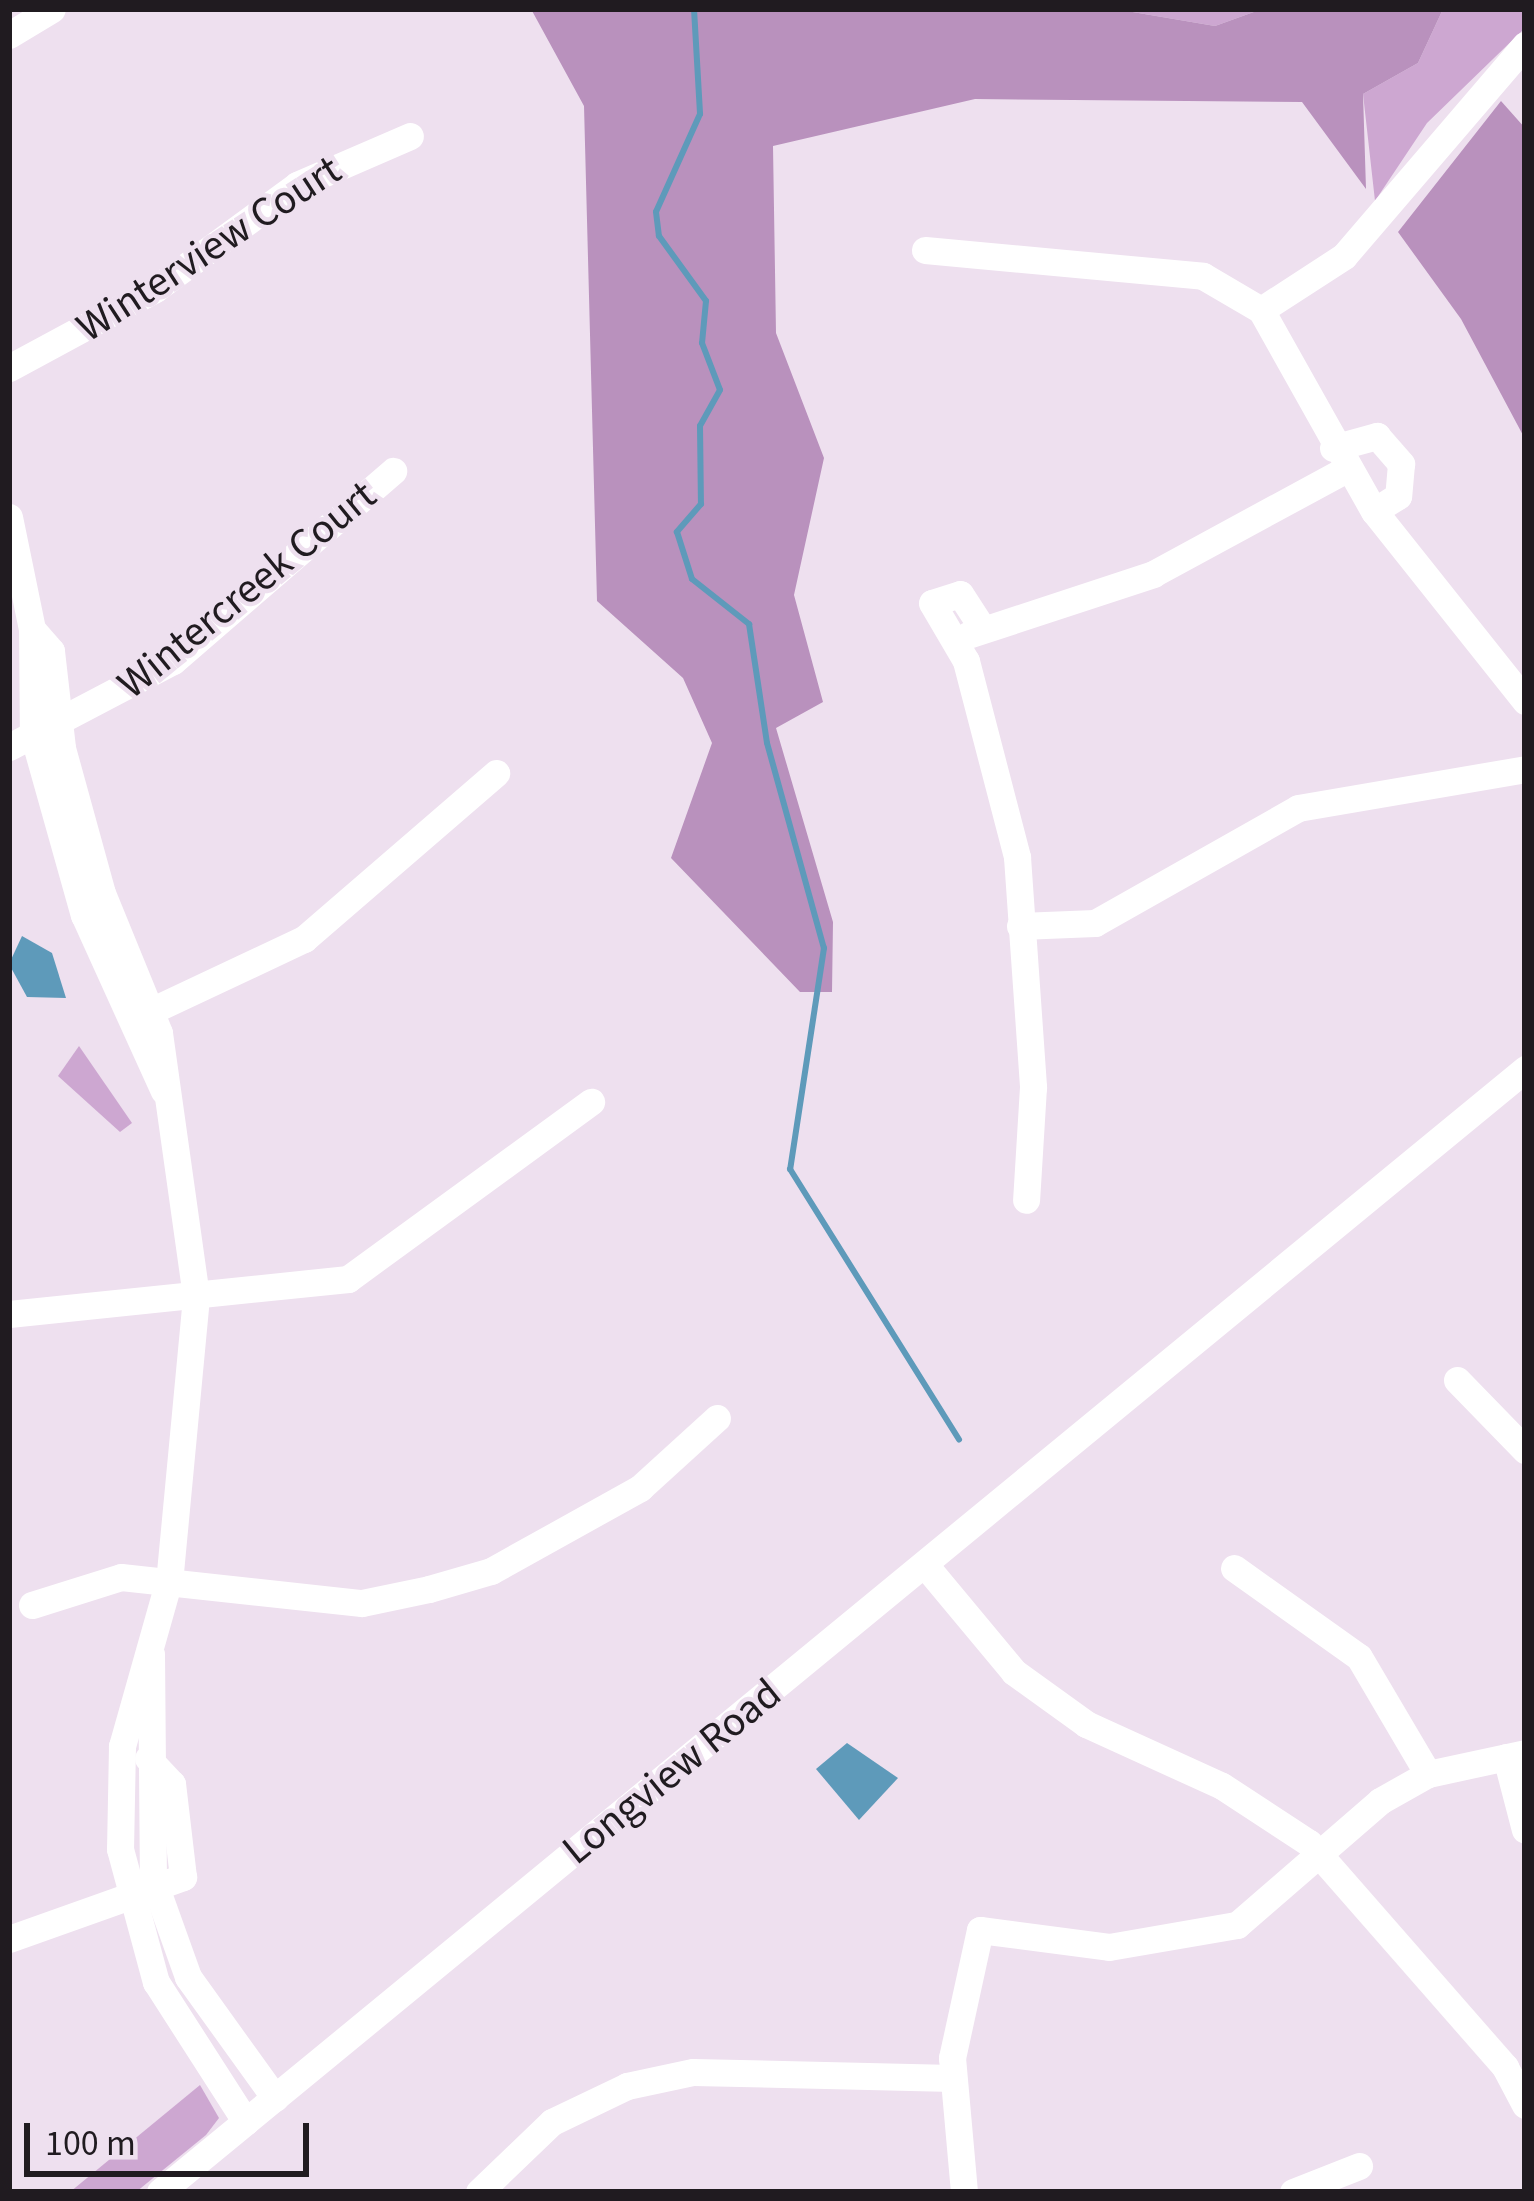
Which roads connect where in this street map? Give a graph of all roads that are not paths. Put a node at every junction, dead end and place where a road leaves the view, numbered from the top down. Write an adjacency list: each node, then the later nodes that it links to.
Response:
1 (52, 9): 2 (street)
2 (9, 35)
3 (1525, 45): 6 (street)
4 (410, 136): 7 (street, Winterview Court)
5 (925, 250): 6 (street)
6 (1261, 310): 8 (street)
7 (9, 368)
8 (1340, 458): 10 (street); 10 (street); 12 (street)
9 (393, 471): 15 (street, Wintercreek Court)
10 (1374, 511): 14 (street)
11 (9, 518): 15 (street)
12 (981, 626): 13 (street); 13 (street)
13 (966, 661): 18 (street)
14 (1525, 701)
15 (34, 735): 19 (street)
16 (1525, 769): 18 (street)
17 (496, 772): 19 (street)
18 (1020, 926): 22 (street)
19 (140, 1017): 23 (street)
20 (1525, 1069): 28 (street, Longview Road)
21 (591, 1102): 23 (street)
22 (1025, 1201)
23 (196, 1297): 24 (street); 30 (street)
24 (9, 1314)
25 (1457, 1379): 27 (street)
26 (717, 1418): 30 (street)
27 (1525, 1450)
28 (925, 1565): 36 (street); 41 (street, Longview Road)
29 (1234, 1568): 34 (street)
30 (169, 1580): 31 (street); 32 (street)
31 (32, 1605)
32 (152, 1654): 37 (street); 38 (street)
33 (1515, 1755): 34 (street); 35 (street)
34 (1428, 1774): 36 (street)
35 (1525, 1830)
36 (1321, 1856): 40 (street); 42 (street)
37 (157, 1891): 38 (street); 41 (street)
38 (127, 1896): 39 (street); 43 (street)
39 (9, 1939)
40 (953, 2078): 46 (street); 47 (street)
41 (275, 2098): 43 (street, Longview Road)
42 (1525, 2105)
43 (246, 2122): 45 (street, Longview Road)
44 (1359, 2166): 48 (street)
45 (160, 2192)
46 (478, 2192)
47 (964, 2192)
48 (1292, 2192)

